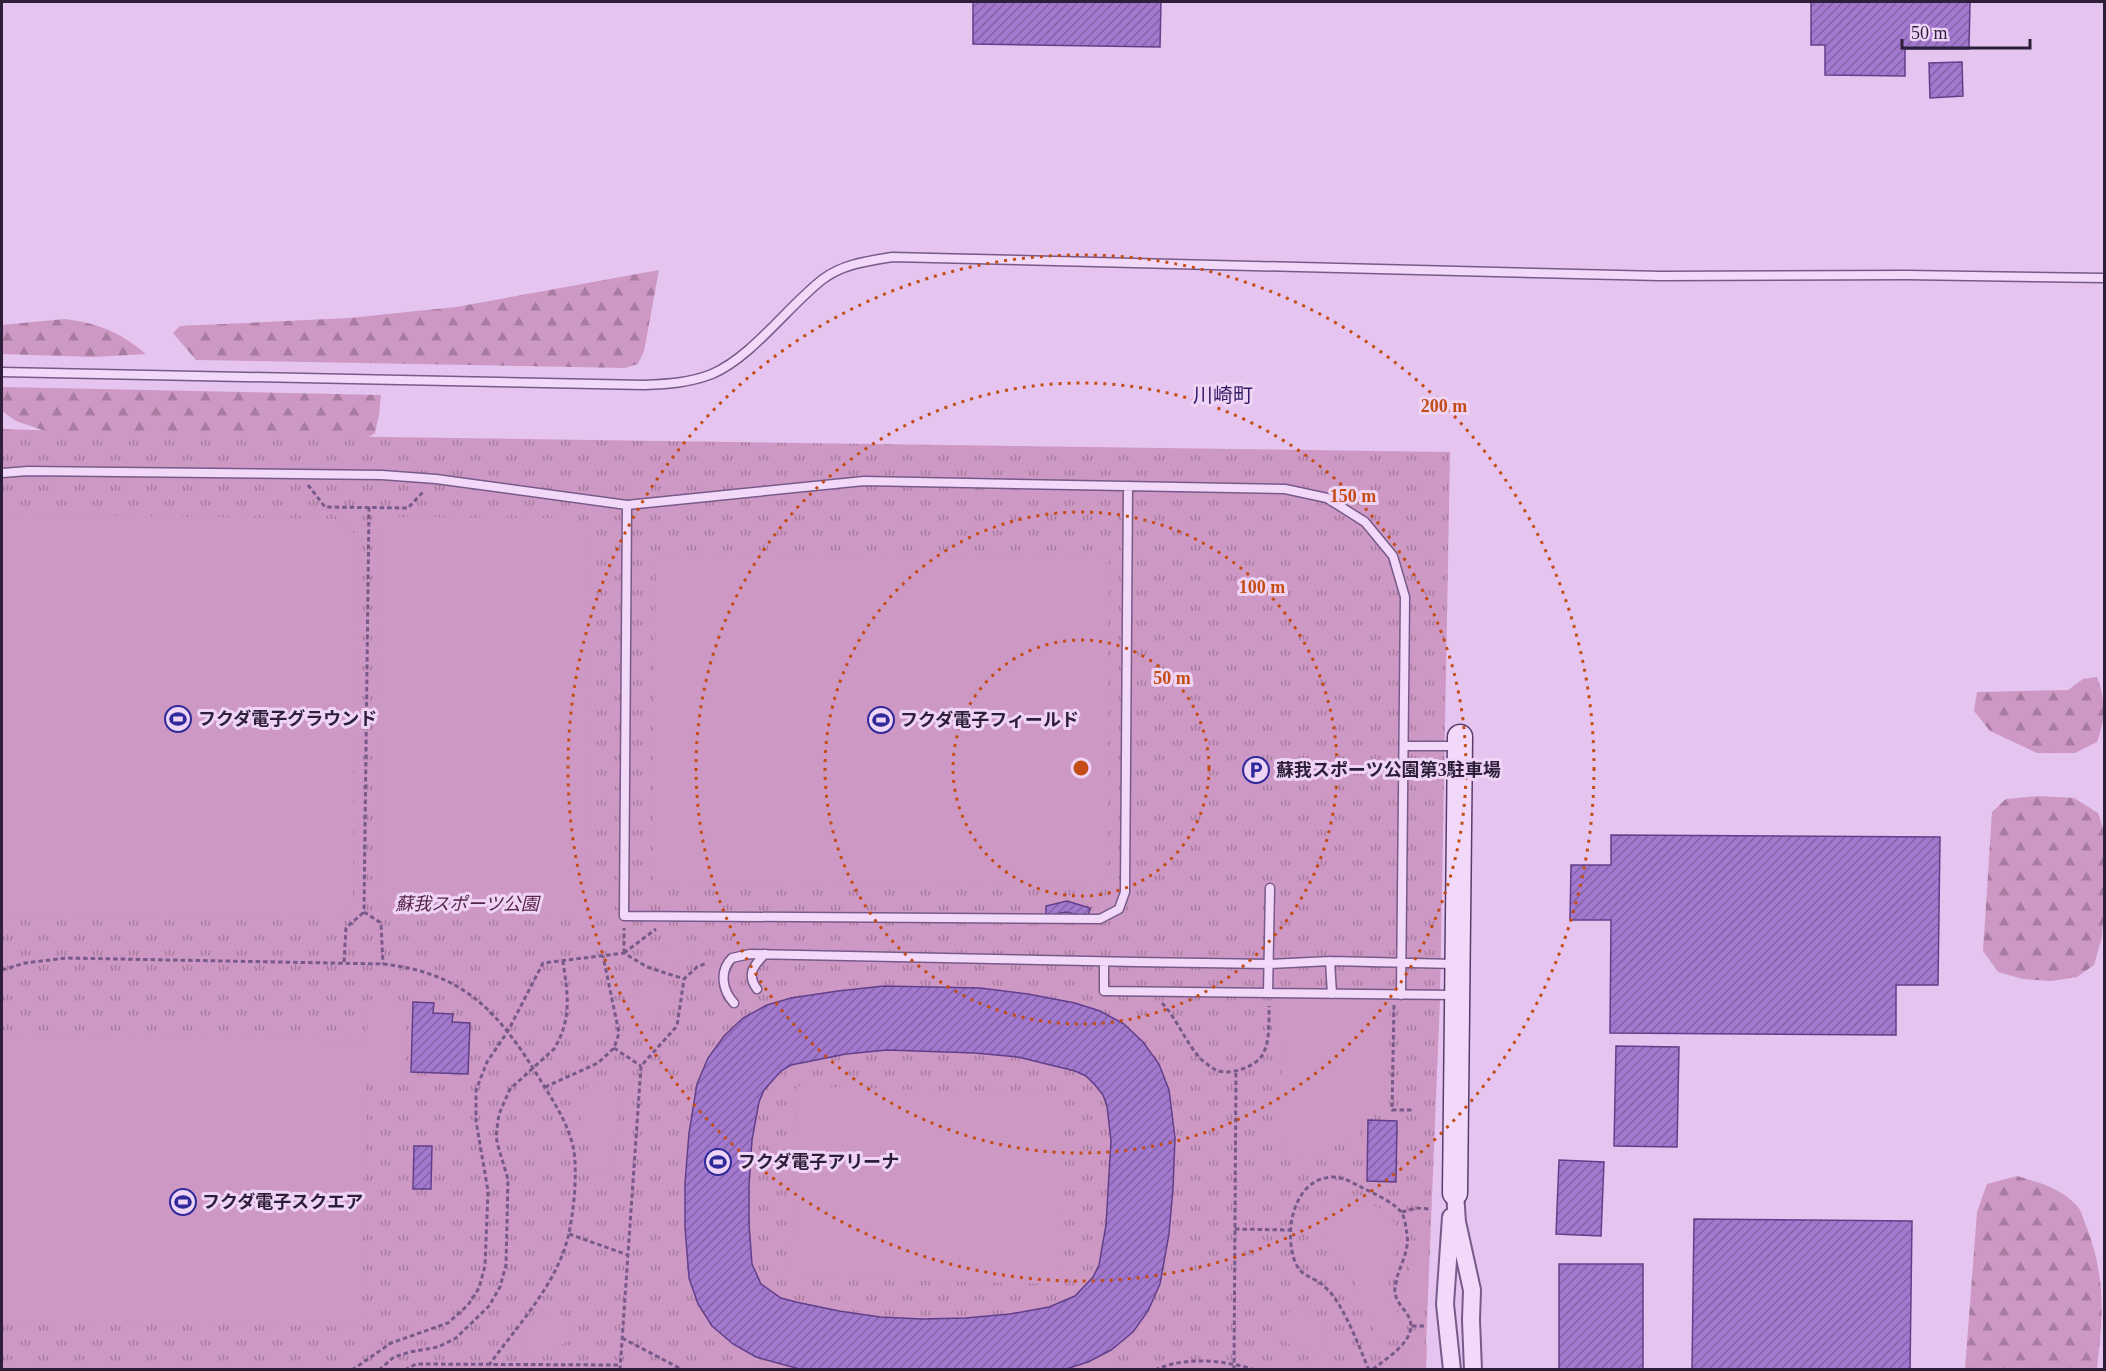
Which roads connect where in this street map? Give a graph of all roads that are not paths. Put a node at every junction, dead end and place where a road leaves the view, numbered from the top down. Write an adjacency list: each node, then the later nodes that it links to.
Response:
1 (2104, 278): 2 (lane)
2 (2, 372)
3 (2, 473): 5 (lane)
4 (1128, 486): 5 (lane); 5 (lane); 7 (lane)
5 (627, 505)
6 (1460, 742): 7 (lane); 14 (street)
7 (1404, 746): 12 (lane)
8 (1270, 888): 13 (lane)
9 (765, 954): 11 (lane); 15 (lane); 20 (lane)
10 (1330, 961): 12 (lane); 13 (lane); 17 (lane)
11 (1104, 962): 13 (lane); 16 (lane)
12 (1401, 963): 14 (lane); 18 (lane)
13 (1269, 964): 16 (lane)
14 (1458, 964): 19 (street)
15 (757, 989)
16 (1268, 993): 17 (lane)
17 (1332, 994): 18 (lane)
18 (1398, 995): 19 (lane)
19 (1457, 995): 21 (street)
20 (734, 1003)
21 (1455, 1192): 22 (street); 23 (street)
22 (1472, 1290): 23 (street); 25 (street)
23 (1445, 1291): 24 (street)
24 (1452, 1370)
25 (1473, 1370)

